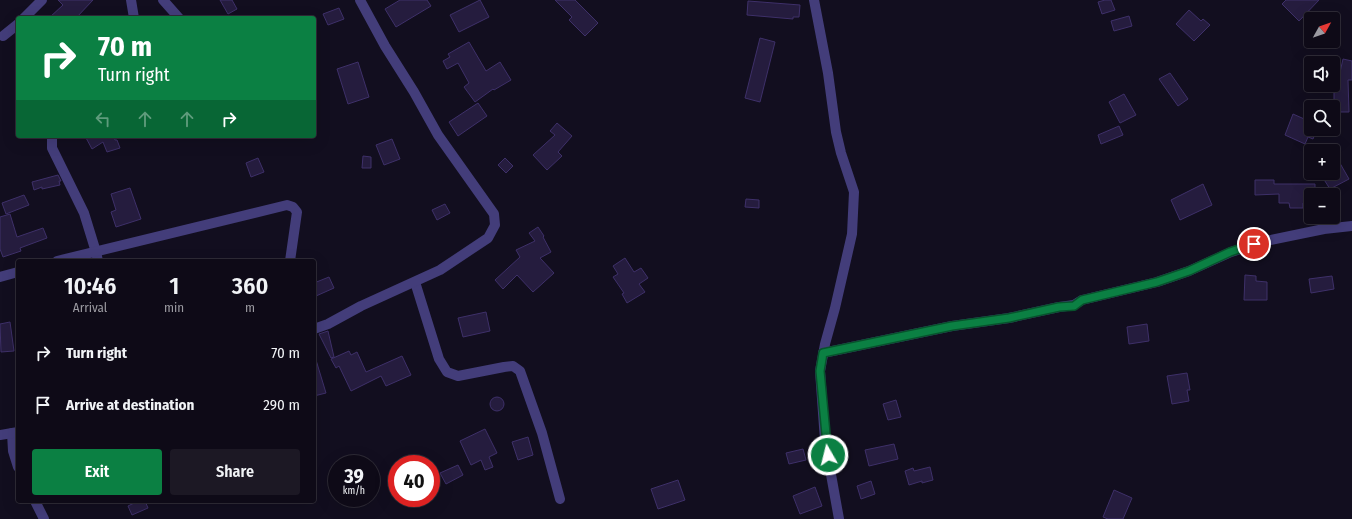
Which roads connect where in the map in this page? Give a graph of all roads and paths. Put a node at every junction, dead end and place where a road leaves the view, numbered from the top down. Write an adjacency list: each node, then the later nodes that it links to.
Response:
1 (42, 0): 6 (street)
2 (131, 0): 7 (street)
3 (163, 0): 8 (street)
4 (360, 0): 18 (street)
5 (814, 0): 20 (street)
6 (26, 16)
7 (131, 16)
8 (177, 16)
9 (16, 26): 10 (street)
10 (3, 36)
11 (52, 138): 13 (street)
12 (1352, 226): 20 (street)
13 (97, 256): 14 (street); 15 (street)
14 (73, 259)
15 (290, 259)
16 (16, 273): 17 (street)
17 (0, 277)
18 (415, 282): 19 (street); 24 (street)
19 (316, 328)
20 (823, 353): 27 (street)
21 (15, 433): 22 (street); 23 (street)
22 (0, 435)
23 (16, 461)
24 (560, 499)
25 (36, 503): 26 (street)
26 (44, 519)
27 (839, 519)

